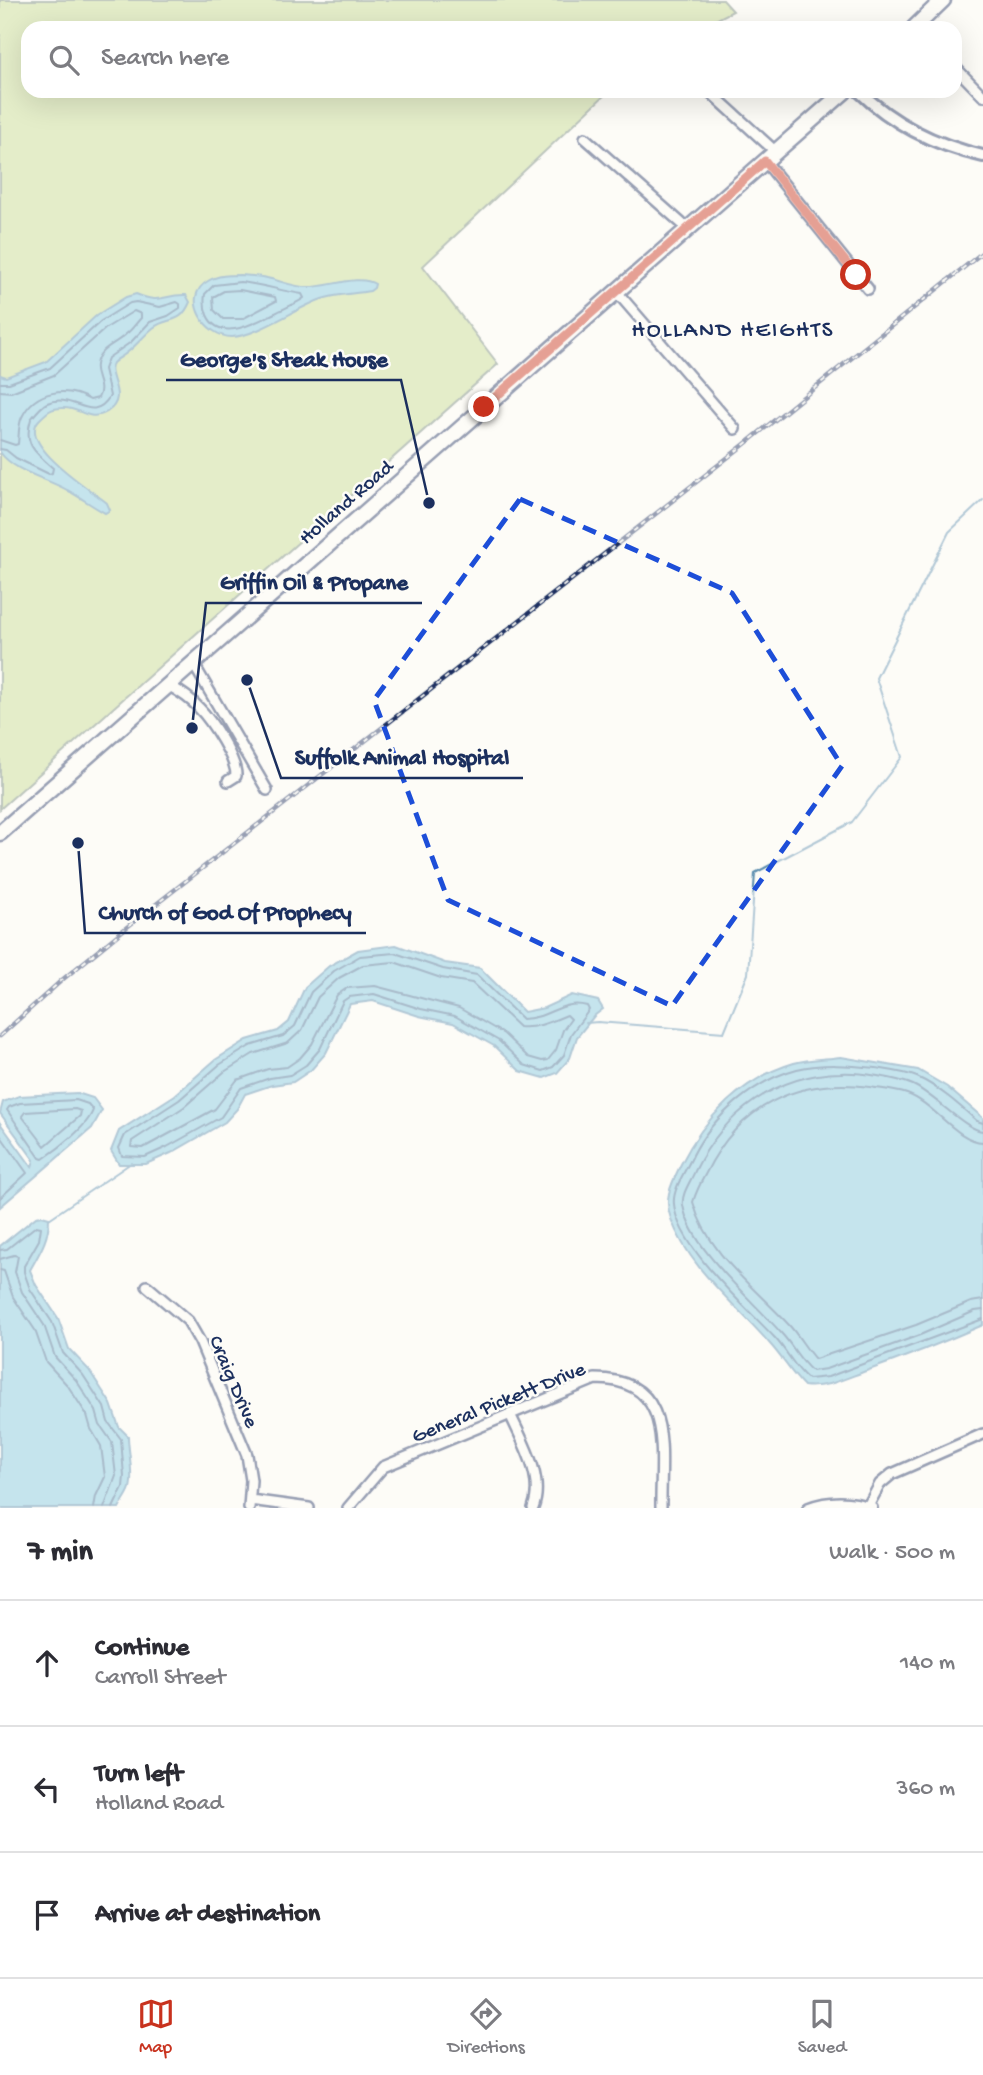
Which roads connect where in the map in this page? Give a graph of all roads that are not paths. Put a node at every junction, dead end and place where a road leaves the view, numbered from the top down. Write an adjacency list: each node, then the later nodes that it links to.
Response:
1 (943, 0): 2 (main road)
2 (922, 21)
3 (962, 74): 4 (street)
4 (983, 96)
5 (715, 98): 10 (street)
6 (837, 98): 10 (main road, Holland Road)
7 (867, 98): 9 (street)
8 (585, 138): 11 (street)
9 (983, 156)
10 (770, 157): 11 (main road, Holland Road); 12 (street)
11 (688, 229): 13 (main road, Holland Road)
12 (868, 289)
13 (616, 291): 14 (street); 15 (main road, Holland Road)
14 (735, 429)
15 (193, 663): 16 (main road, Holland Road); 18 (street)
16 (168, 685): 17 (street); 19 (main road, Holland Road)
17 (228, 781)
18 (267, 790)
19 (0, 833)
20 (147, 1286): 23 (street, Craig Drive)
21 (510, 1414): 26 (street, General Pickett Drive); 27 (street); 28 (street, General Pickett Drive)
22 (983, 1434): 24 (street)
23 (250, 1504): 25 (street)
24 (870, 1507): 29 (street)
25 (309, 1508)
26 (348, 1508)
27 (533, 1508)
28 (661, 1508)
29 (808, 1508)

